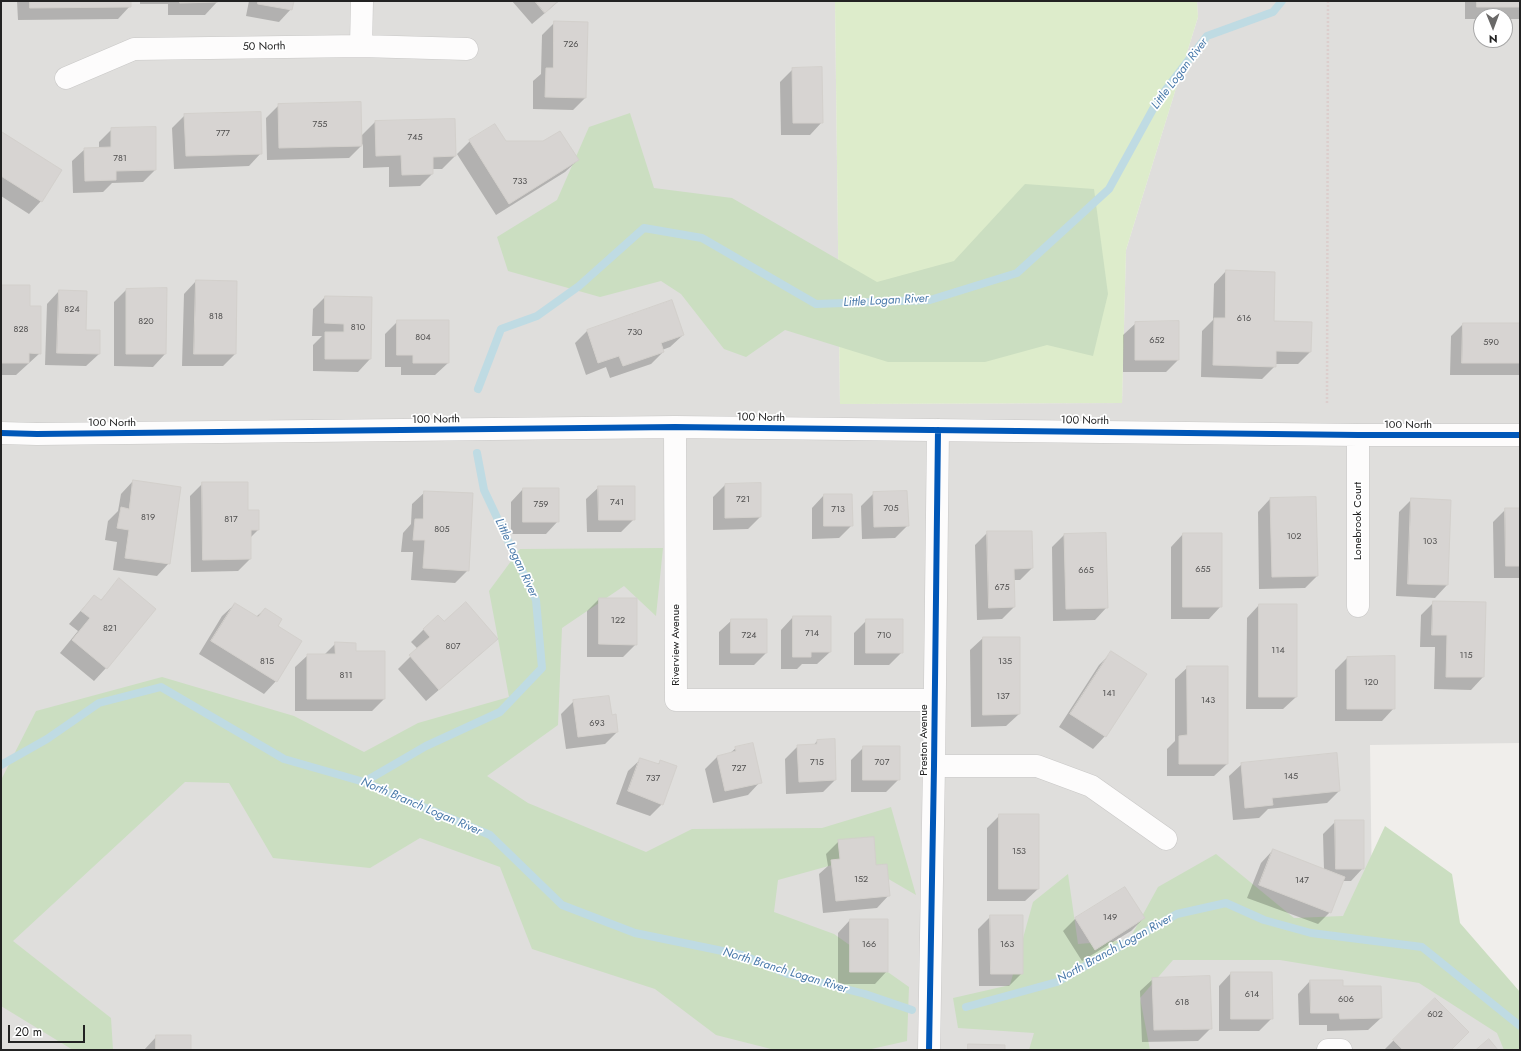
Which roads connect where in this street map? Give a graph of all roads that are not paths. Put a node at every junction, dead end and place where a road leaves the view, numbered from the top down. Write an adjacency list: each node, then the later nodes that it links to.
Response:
1 (362, 1): 2 (street)
2 (361, 46): 3 (street, 50 North); 4 (street, 50 North)
3 (467, 49)
4 (66, 78)
5 (675, 427): 6 (street, 100 North); 7 (street, 100 North); 11 (street, Riverview Avenue)
6 (938, 430): 8 (street, 100 North); 11 (street, Preston Avenue)
7 (1, 433)
8 (1358, 435): 9 (street, 100 North); 10 (street, Lonebrook Court)
9 (1520, 435)
10 (1358, 606)
11 (934, 700): 12 (street, Preston Avenue)
12 (934, 766): 13 (street, Preston Avenue); 14 (street, Preston Avenue)
13 (1166, 839)
14 (929, 1050)
15 (1328, 1050): 16 (street)
16 (1341, 1050)

